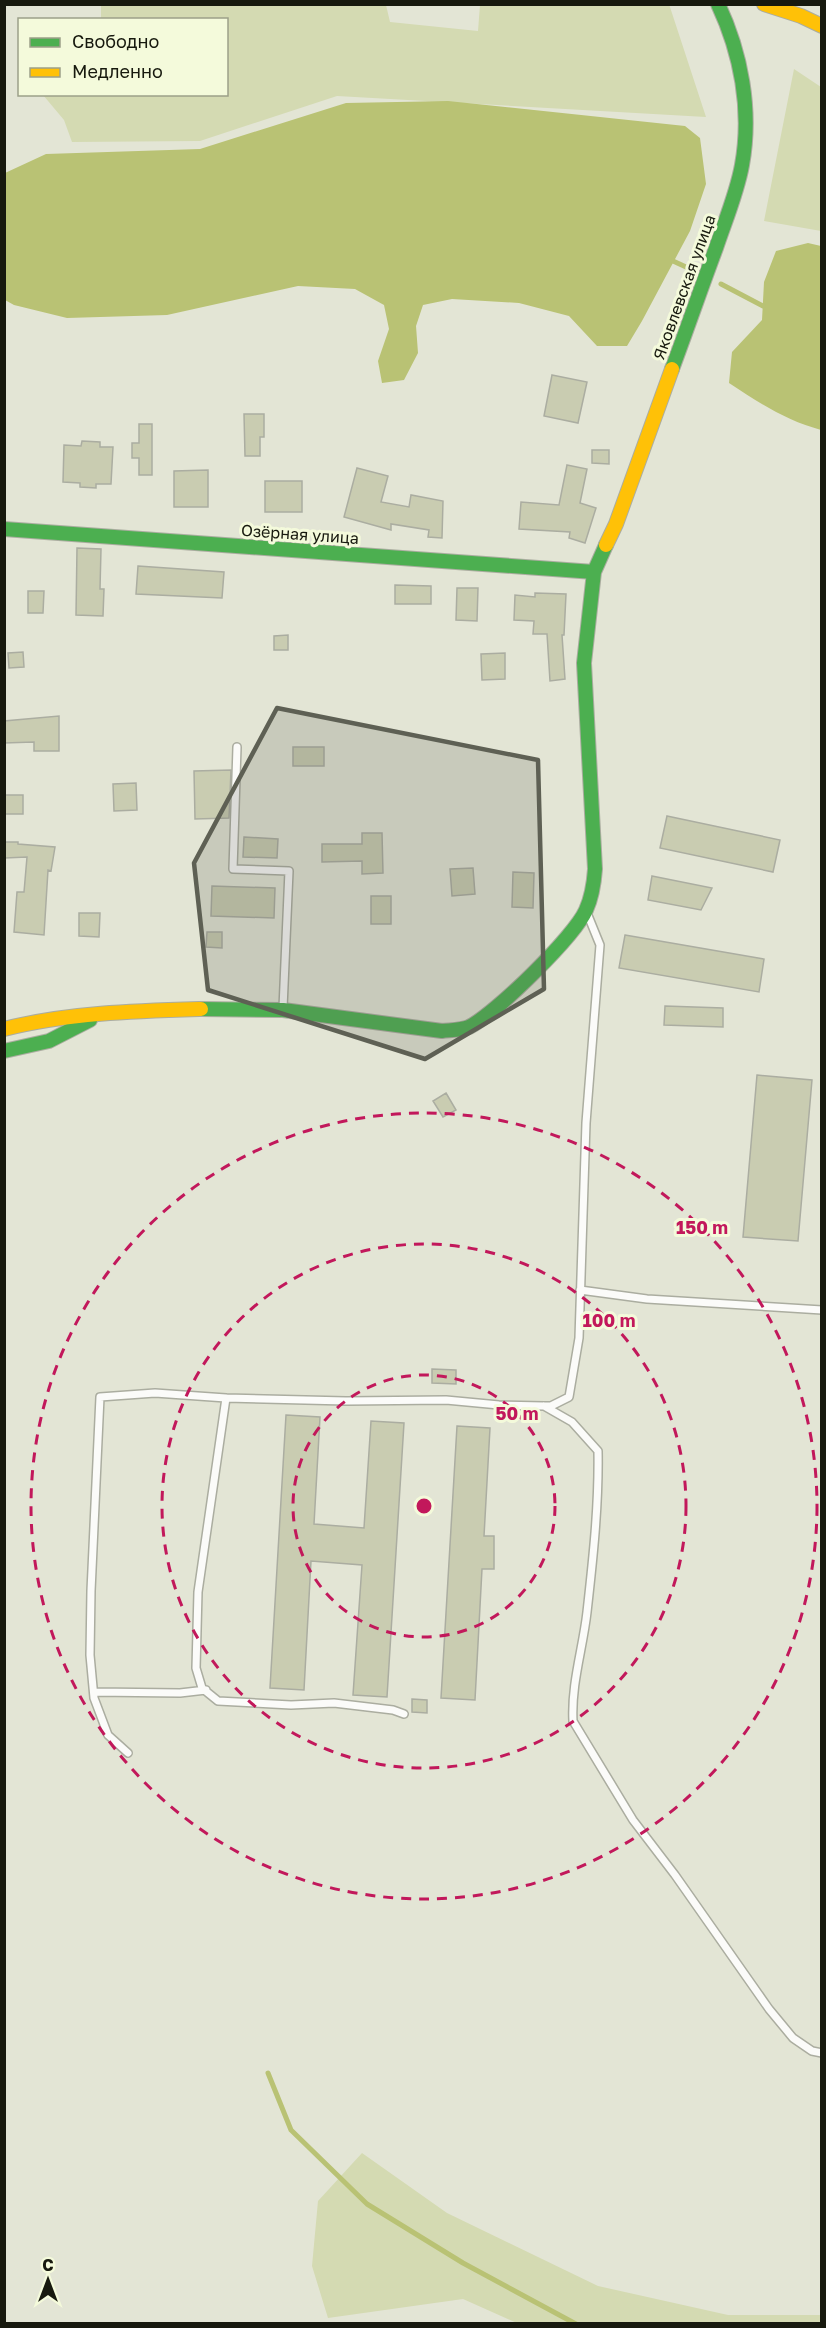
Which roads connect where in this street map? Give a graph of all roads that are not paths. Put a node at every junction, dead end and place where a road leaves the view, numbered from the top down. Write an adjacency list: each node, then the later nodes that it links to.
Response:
1 (718, 4): 5 (street, Яковлевская улица)
2 (764, 4): 3 (street)
3 (822, 26)
4 (4, 529): 5 (street, Озёрная улица)
5 (594, 572): 7 (street, Яковлевская улица)
6 (237, 747): 8 (lane)
7 (586, 911): 8 (street); 12 (lane)
8 (283, 1010): 9 (street)
9 (95, 1017): 10 (street); 11 (street)
10 (4, 1029)
11 (4, 1051)
12 (580, 1290): 13 (lane); 15 (lane)
13 (822, 1310)
14 (226, 1398): 15 (lane); 16 (lane); 17 (lane)
15 (544, 1406): 20 (lane)
16 (206, 1690): 17 (lane); 18 (lane)
17 (94, 1692): 19 (lane)
18 (404, 1714)
19 (128, 1753)
20 (822, 2053)

